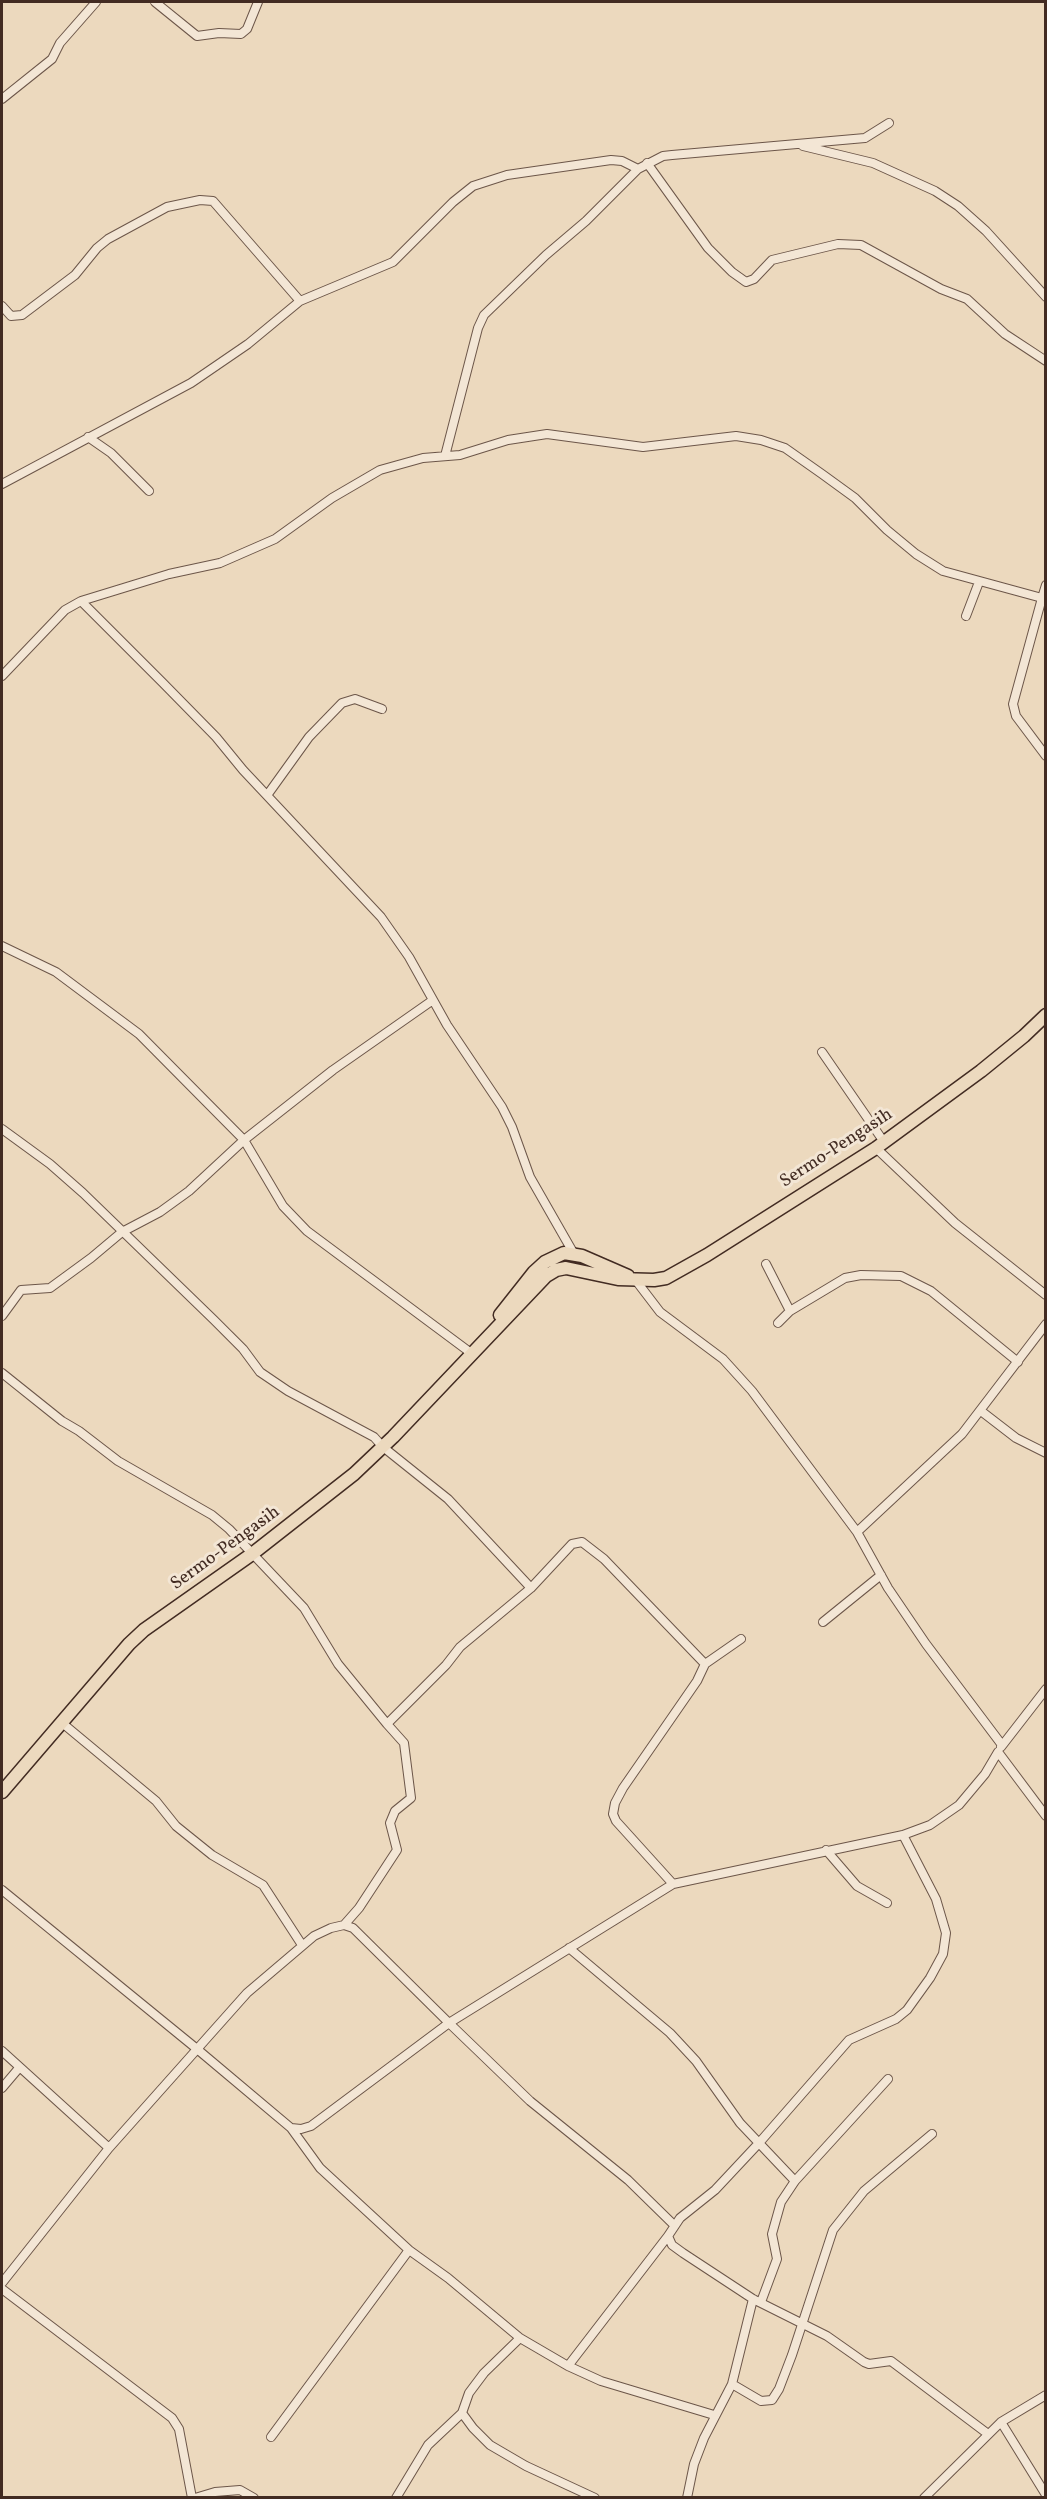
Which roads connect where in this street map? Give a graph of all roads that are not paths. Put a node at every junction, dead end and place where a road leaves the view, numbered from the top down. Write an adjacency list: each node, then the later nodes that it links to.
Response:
1 (96, 2): 4 (street)
2 (155, 2): 3 (street)
3 (258, 2)
4 (2, 99)
5 (889, 123): 6 (street)
6 (793, 144): 7 (street); 9 (street)
7 (647, 163): 8 (street); 12 (street)
8 (638, 169): 10 (street); 14 (street)
9 (1046, 297)
10 (300, 301): 11 (street); 13 (street)
11 (2, 306)
12 (1046, 361)
13 (88, 437): 15 (street); 16 (street)
14 (445, 456): 17 (street); 20 (street)
15 (2, 484)
16 (149, 491)
17 (979, 582): 19 (street); 21 (street)
18 (1046, 585): 19 (street)
19 (1042, 598): 24 (street)
20 (81, 601): 22 (street); 25 (street)
21 (966, 616)
22 (2, 676)
23 (382, 710): 25 (street)
24 (1046, 756)
25 (267, 794): 27 (street)
26 (2, 946): 31 (street)
27 (433, 1000): 31 (street); 34 (street)
28 (1046, 1015): 32 (main road, Sermo-Pengasih)
29 (822, 1052): 32 (street)
30 (2, 1129): 33 (street)
31 (244, 1140): 33 (street); 43 (street)
32 (880, 1145): 36 (main road, Sermo-Pengasih); 37 (street)
33 (122, 1232): 39 (street); 47 (street)
34 (574, 1254): 36 (main road, Sermo-Pengasih); 42 (main road, Sermo-Pengasih)
35 (766, 1264): 38 (street)
36 (633, 1278): 42 (main road, Sermo-Pengasih); 49 (street)
37 (1046, 1295)
38 (790, 1311): 40 (street); 44 (street)
39 (2, 1316)
40 (778, 1323)
41 (1046, 1324): 44 (street)
42 (480, 1344): 43 (main road, Sermo-Pengasih)
43 (471, 1353): 47 (main road, Sermo-Pengasih)
44 (1018, 1362): 46 (street)
45 (2, 1372): 50 (street)
46 (981, 1411): 48 (street); 49 (street)
47 (382, 1447): 50 (main road, Sermo-Pengasih); 52 (street)
48 (1046, 1453)
49 (857, 1532): 51 (street)
50 (252, 1554): 57 (main road, Sermo-Pengasih); 58 (street)
51 (880, 1575): 53 (street); 59 (street)
52 (531, 1588): 55 (street); 58 (street)
53 (823, 1622)
54 (741, 1639): 55 (street)
55 (705, 1664): 64 (street)
56 (1046, 1689): 59 (street)
57 (61, 1722): 60 (main road, Sermo-Pengasih); 68 (street)
58 (387, 1724): 67 (street)
59 (1000, 1749): 61 (street); 62 (street)
60 (2, 1792)
61 (1046, 1816)
62 (903, 1834): 63 (street); 80 (street)
63 (826, 1850): 64 (street); 66 (street)
64 (674, 1884): 69 (street)
65 (2, 1890): 71 (street)
66 (887, 1903)
67 (344, 1925): 68 (street); 70 (street)
68 (302, 1946): 71 (street)
69 (569, 1948): 70 (street); 80 (street)
70 (449, 2023): 77 (street); 83 (street)
71 (197, 2049): 76 (street); 81 (street)
72 (2, 2051): 73 (street)
73 (20, 2068): 75 (street); 81 (street)
74 (888, 2079): 82 (street)
75 (2, 2088)
76 (291, 2128): 77 (street); 79 (street)
77 (306, 2128): 79 (street)
78 (932, 2134): 89 (street)
79 (298, 2138): 85 (street)
80 (759, 2143): 82 (street); 83 (street)
81 (109, 2148): 86 (street)
82 (795, 2181): 88 (street)
83 (674, 2225): 84 (street)
84 (668, 2236): 88 (street); 91 (street)
85 (409, 2250): 90 (street); 98 (street)
86 (2, 2283)
87 (2, 2289): 100 (street)
88 (757, 2301): 89 (street); 92 (street)
89 (802, 2323): 92 (street); 97 (street)
90 (520, 2337): 91 (street); 94 (street)
91 (568, 2366): 95 (street)
92 (732, 2384): 95 (street)
93 (1046, 2395): 96 (street)
94 (462, 2413): 102 (street); 103 (street)
95 (714, 2415): 104 (street)
96 (1001, 2422): 97 (street); 99 (street)
97 (988, 2434): 105 (street)
98 (271, 2437)
99 (1046, 2495)
100 (193, 2498): 101 (street)
101 (254, 2498)
102 (396, 2498)
103 (595, 2498)
104 (687, 2498)
105 (924, 2498)

